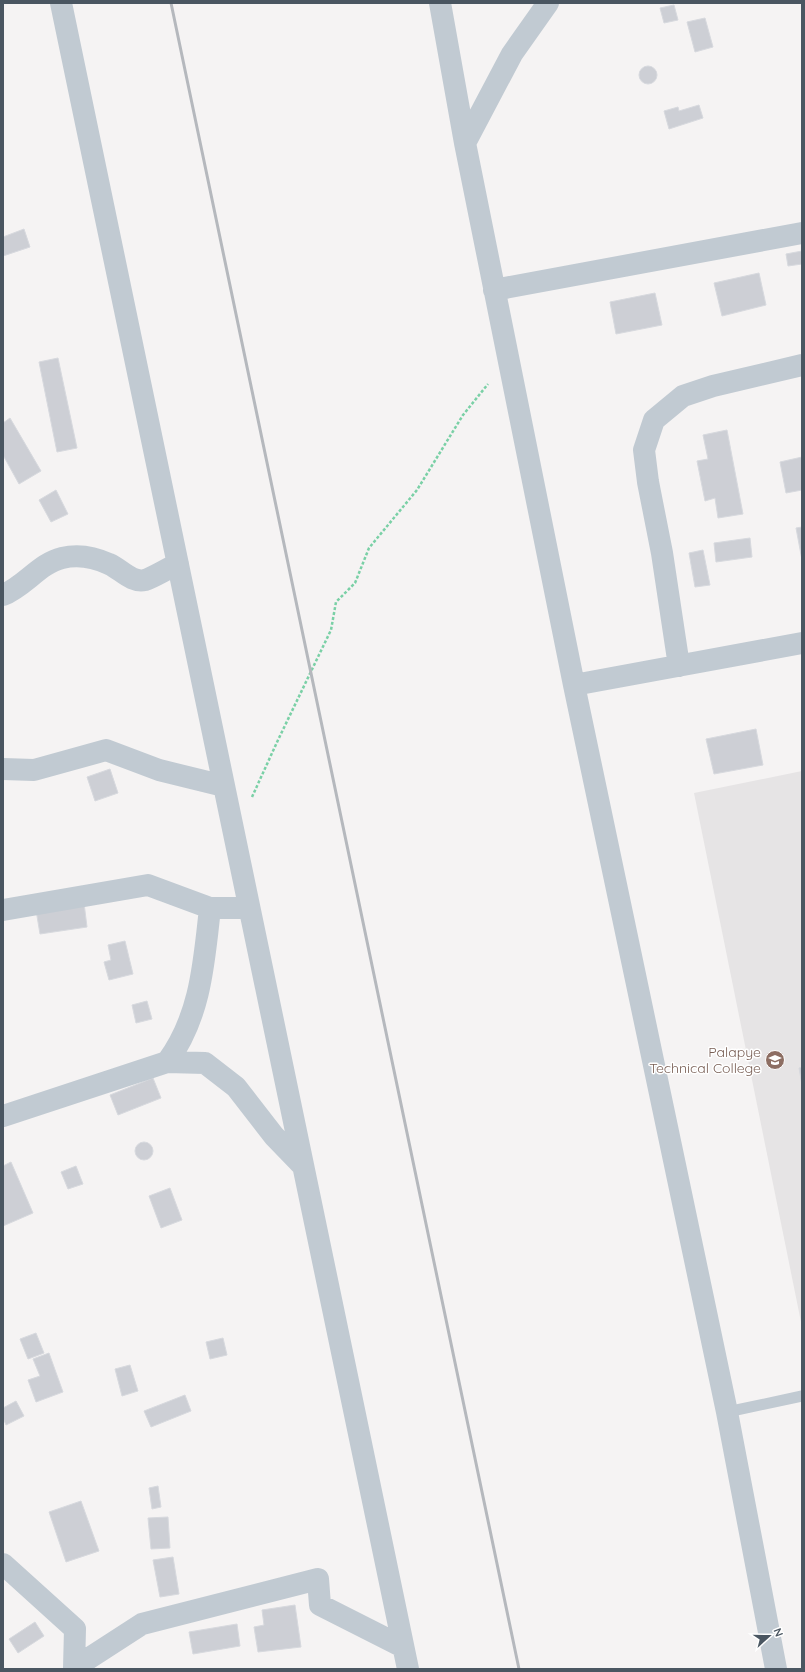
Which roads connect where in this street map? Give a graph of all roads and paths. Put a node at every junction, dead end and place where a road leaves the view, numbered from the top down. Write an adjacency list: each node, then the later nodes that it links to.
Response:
1 (61, 3): 9 (street)
2 (440, 3): 4 (street)
3 (548, 3): 4 (street)
4 (465, 143): 6 (street)
5 (802, 233): 6 (street)
6 (494, 290): 7 (street)
7 (509, 358): 13 (street); 16 (path)
8 (802, 365): 12 (street)
9 (178, 564): 10 (street); 15 (street)
10 (3, 595)
11 (802, 643): 12 (street)
12 (679, 666): 13 (street)
13 (574, 685): 24 (street)
14 (3, 769): 15 (street)
15 (224, 786): 18 (street)
16 (250, 801)
17 (210, 908): 18 (street); 19 (street); 20 (street)
18 (249, 908): 22 (street)
19 (3, 910)
20 (167, 1062): 21 (street); 22 (street)
21 (3, 1116)
22 (303, 1166): 26 (street)
23 (802, 1396): 24 (lane)
24 (727, 1412): 29 (street)
25 (3, 1564): 27 (street)
26 (403, 1647): 27 (street); 28 (street)
27 (76, 1668)
28 (408, 1669)
29 (776, 1669)

